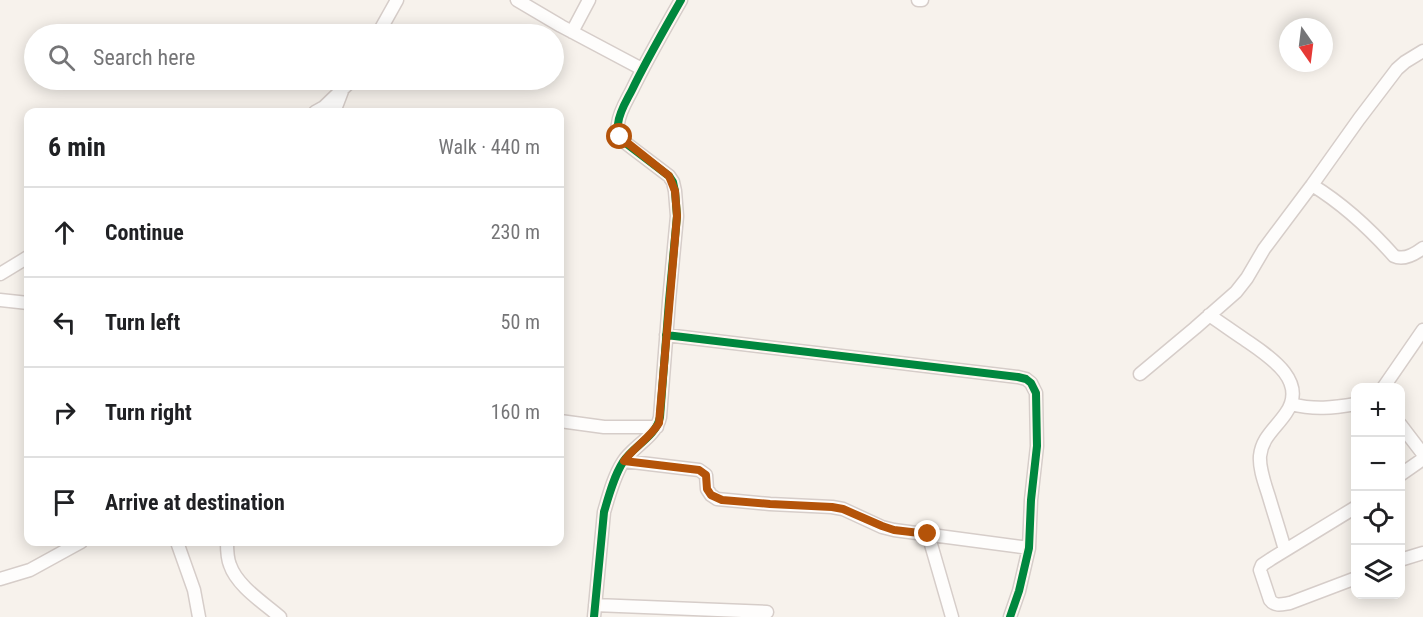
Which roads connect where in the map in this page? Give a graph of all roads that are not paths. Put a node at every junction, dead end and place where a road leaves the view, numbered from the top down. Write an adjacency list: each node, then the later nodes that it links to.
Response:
1 (397, 0): 5 (street)
2 (517, 0): 6 (street)
3 (590, 0): 8 (street)
4 (681, 0): 10 (street)
5 (384, 24)
6 (558, 24)
7 (564, 27): 8 (street)
8 (572, 32): 10 (street)
9 (1423, 51): 14 (street)
10 (642, 69): 22 (street)
11 (342, 90): 12 (street); 13 (street)
12 (322, 108)
13 (335, 108)
14 (1312, 185): 15 (street); 20 (street)
15 (1423, 248)
16 (24, 259): 17 (street)
17 (0, 274)
18 (0, 300): 19 (street)
19 (24, 303)
20 (1209, 315): 23 (street); 25 (street)
21 (1423, 330): 24 (street)
22 (666, 335): 28 (street); 38 (street)
23 (1140, 374)
24 (1386, 383)
25 (1291, 404): 26 (street); 39 (street)
26 (1351, 405)
27 (564, 422): 28 (street)
28 (657, 427): 31 (street)
29 (1405, 430): 30 (street)
30 (1423, 456): 32 (street)
31 (624, 461): 34 (street); 44 (street)
32 (1405, 472)
33 (1351, 510): 39 (street)
34 (928, 534): 38 (street); 48 (street)
35 (74, 546): 42 (street)
36 (178, 546): 46 (street)
37 (227, 546): 47 (street)
38 (1029, 548): 49 (street)
39 (1285, 550): 43 (street)
40 (1423, 553): 41 (street)
41 (1405, 560)
42 (0, 579)
43 (1351, 580)
44 (595, 611): 45 (street)
45 (767, 612)
46 (199, 617)
47 (280, 617)
48 (952, 617)
49 (1010, 617)

